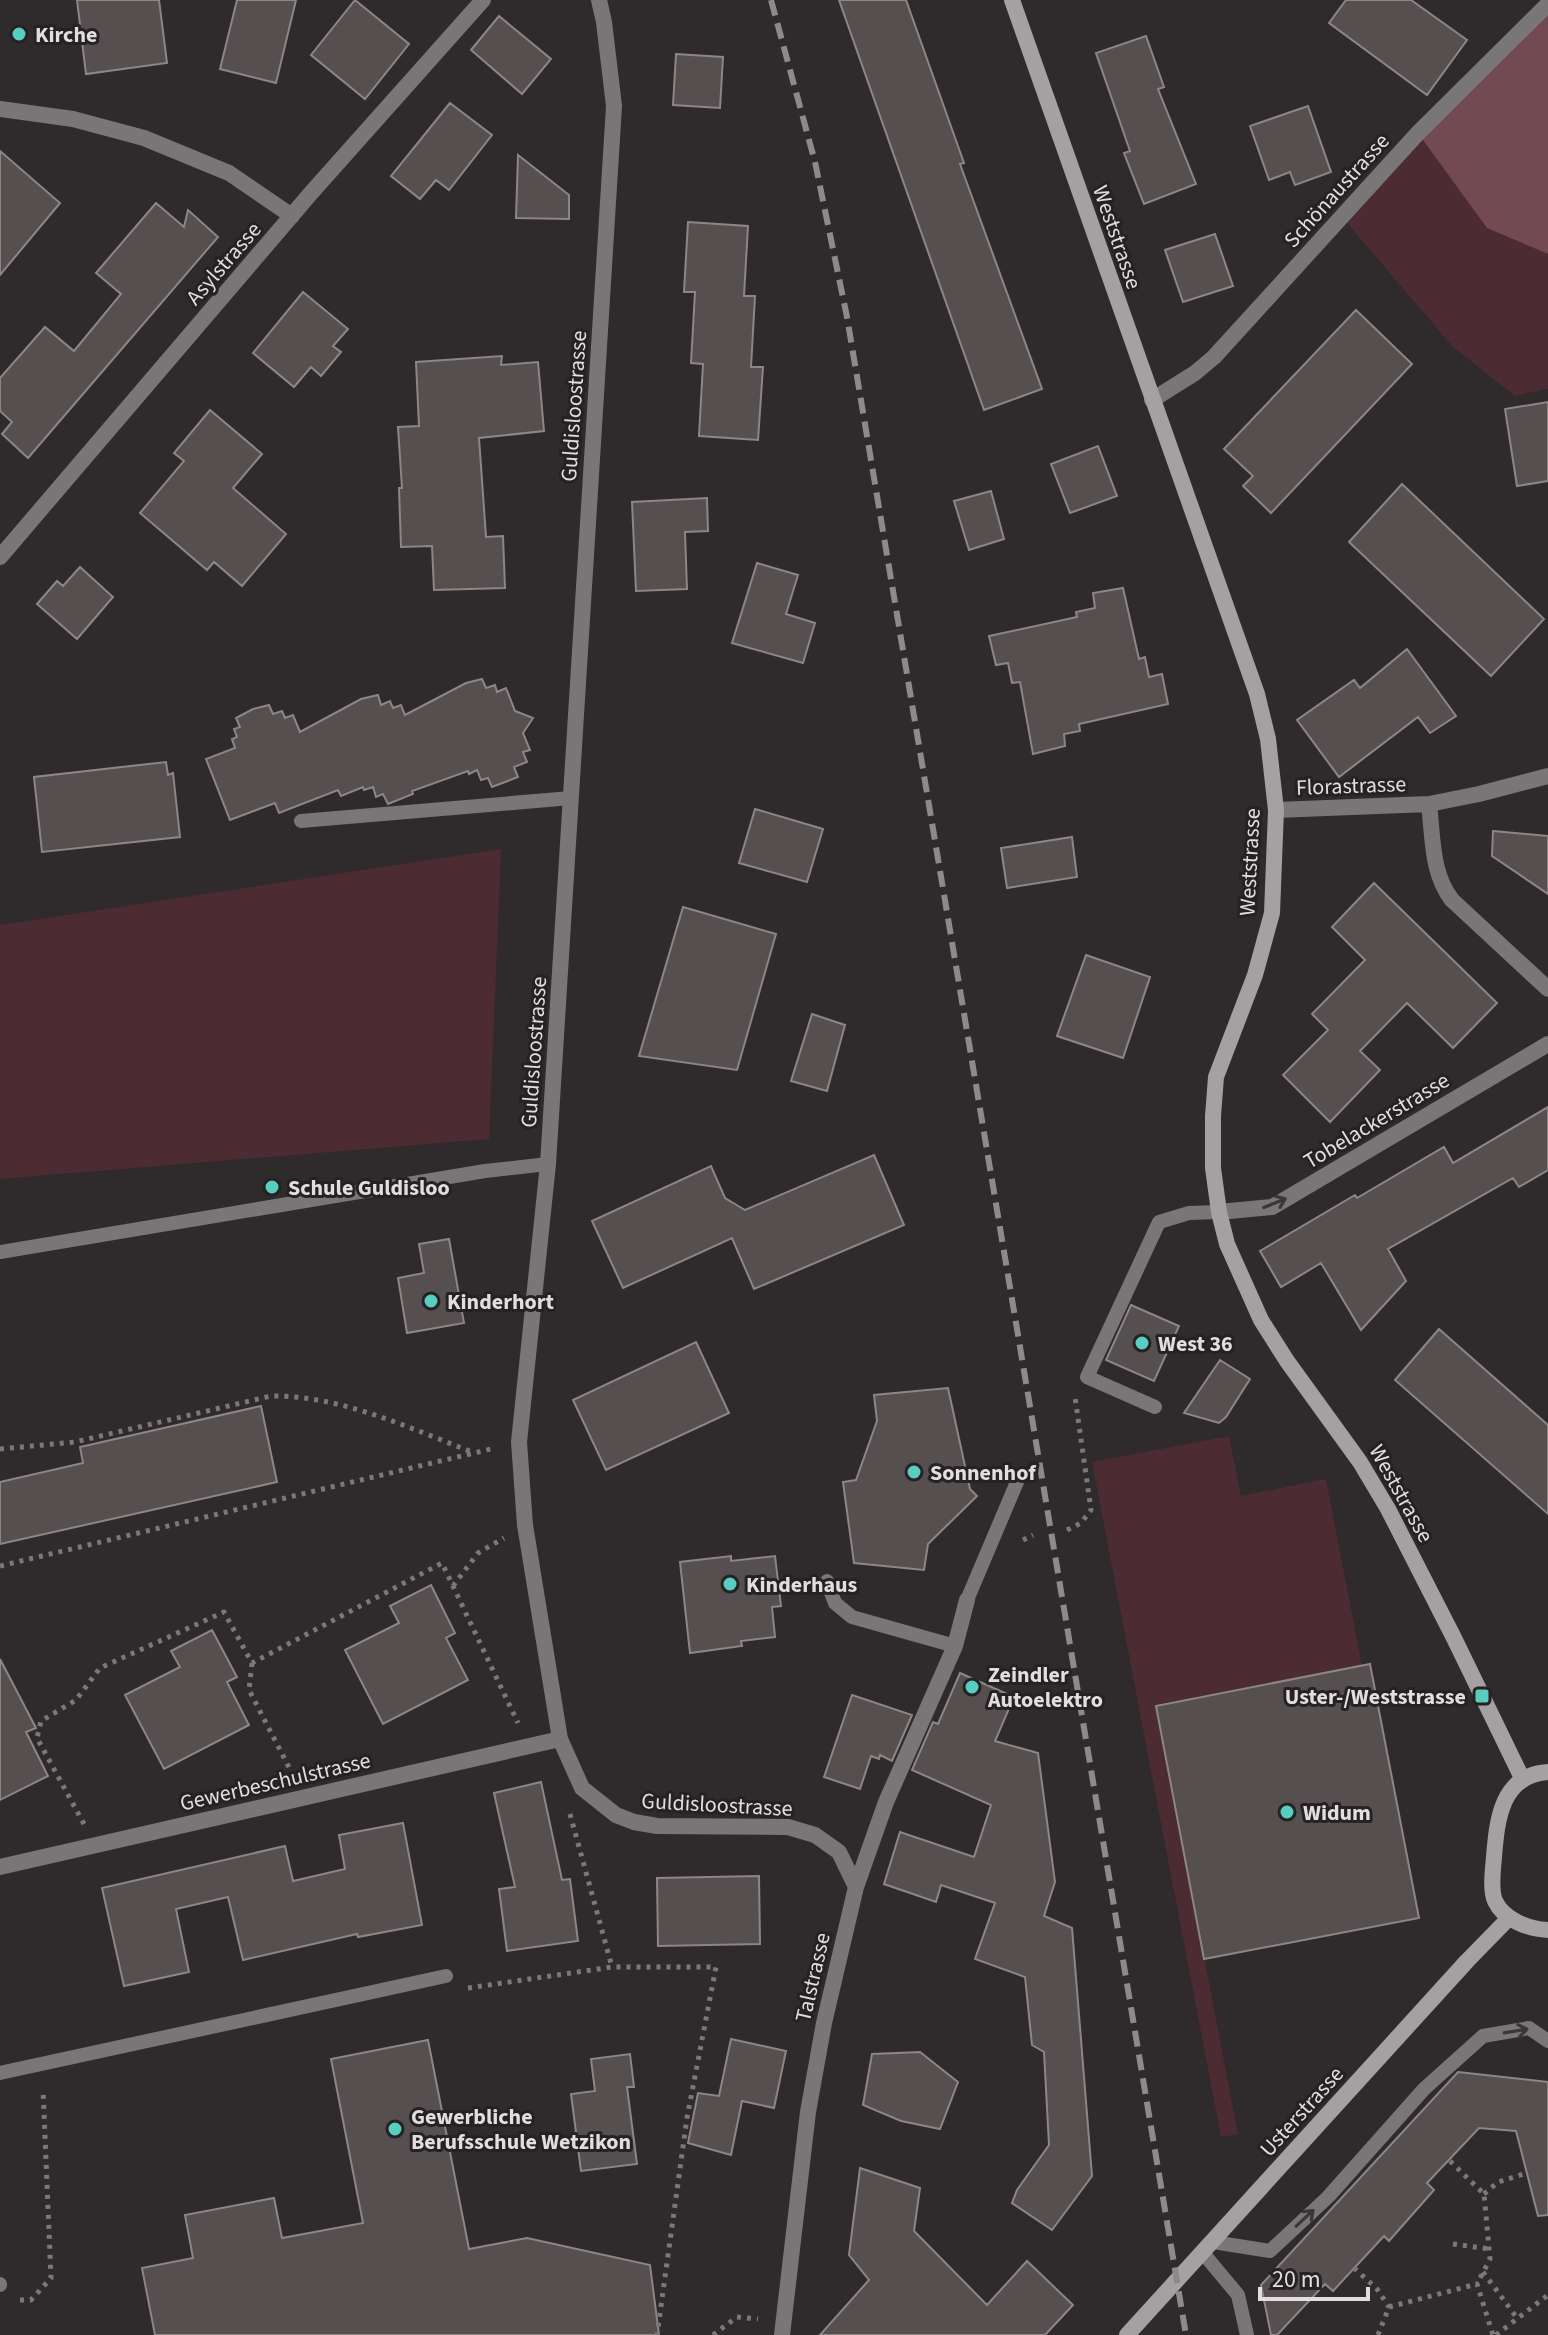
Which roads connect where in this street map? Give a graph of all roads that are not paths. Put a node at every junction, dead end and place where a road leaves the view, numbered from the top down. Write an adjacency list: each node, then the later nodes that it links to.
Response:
1 (483, 0): 6 (street, Asylstrasse)
2 (599, 0): 10 (street, Guldisloostrasse)
3 (1012, 0): 7 (main road, Weststrasse)
4 (1548, 4): 7 (street, Schönaustrasse)
5 (0, 109): 6 (street)
6 (292, 216): 8 (street, Asylstrasse)
7 (1152, 400): 12 (main road, Weststrasse)
8 (0, 557)
9 (1548, 776): 11 (street, Florastrasse)
10 (571, 798): 13 (lane); 16 (street, Guldisloostrasse)
11 (1429, 804): 12 (street, Florastrasse); 14 (street, Florastrasse)
12 (1276, 810): 17 (main road, Weststrasse)
13 (301, 821)
14 (1548, 989)
15 (1548, 1044): 17 (street, Tobelackerstrasse, one-way to 15)
16 (548, 1164): 18 (lane); 24 (street, Guldisloostrasse)
17 (1219, 1212): 19 (lane); 26 (main road, Weststrasse)
18 (0, 1252)
19 (1155, 1407)
20 (1017, 1482): 22 (lane, Talstrasse)
21 (827, 1581): 23 (lane)
22 (967, 1600): 23 (street, Talstrasse)
23 (955, 1646): 28 (street, Talstrasse)
24 (560, 1739): 27 (street, Gewerbeschulstrasse); 28 (street, Guldisloostrasse)
25 (1548, 1772): 26 (main road)
26 (1522, 1778): 29 (main road)
27 (0, 1867)
28 (856, 1887): 35 (street, Talstrasse)
29 (1509, 1918): 30 (main road); 34 (main road, Usterstrasse)
30 (1548, 1930)
31 (446, 1976): 33 (lane)
32 (1548, 2041): 34 (lane, one-way to 32)
33 (0, 2073)
34 (1208, 2248): 36 (main road, Usterstrasse); 37 (lane)
35 (782, 2335)
36 (1127, 2335)
37 (1247, 2335)

